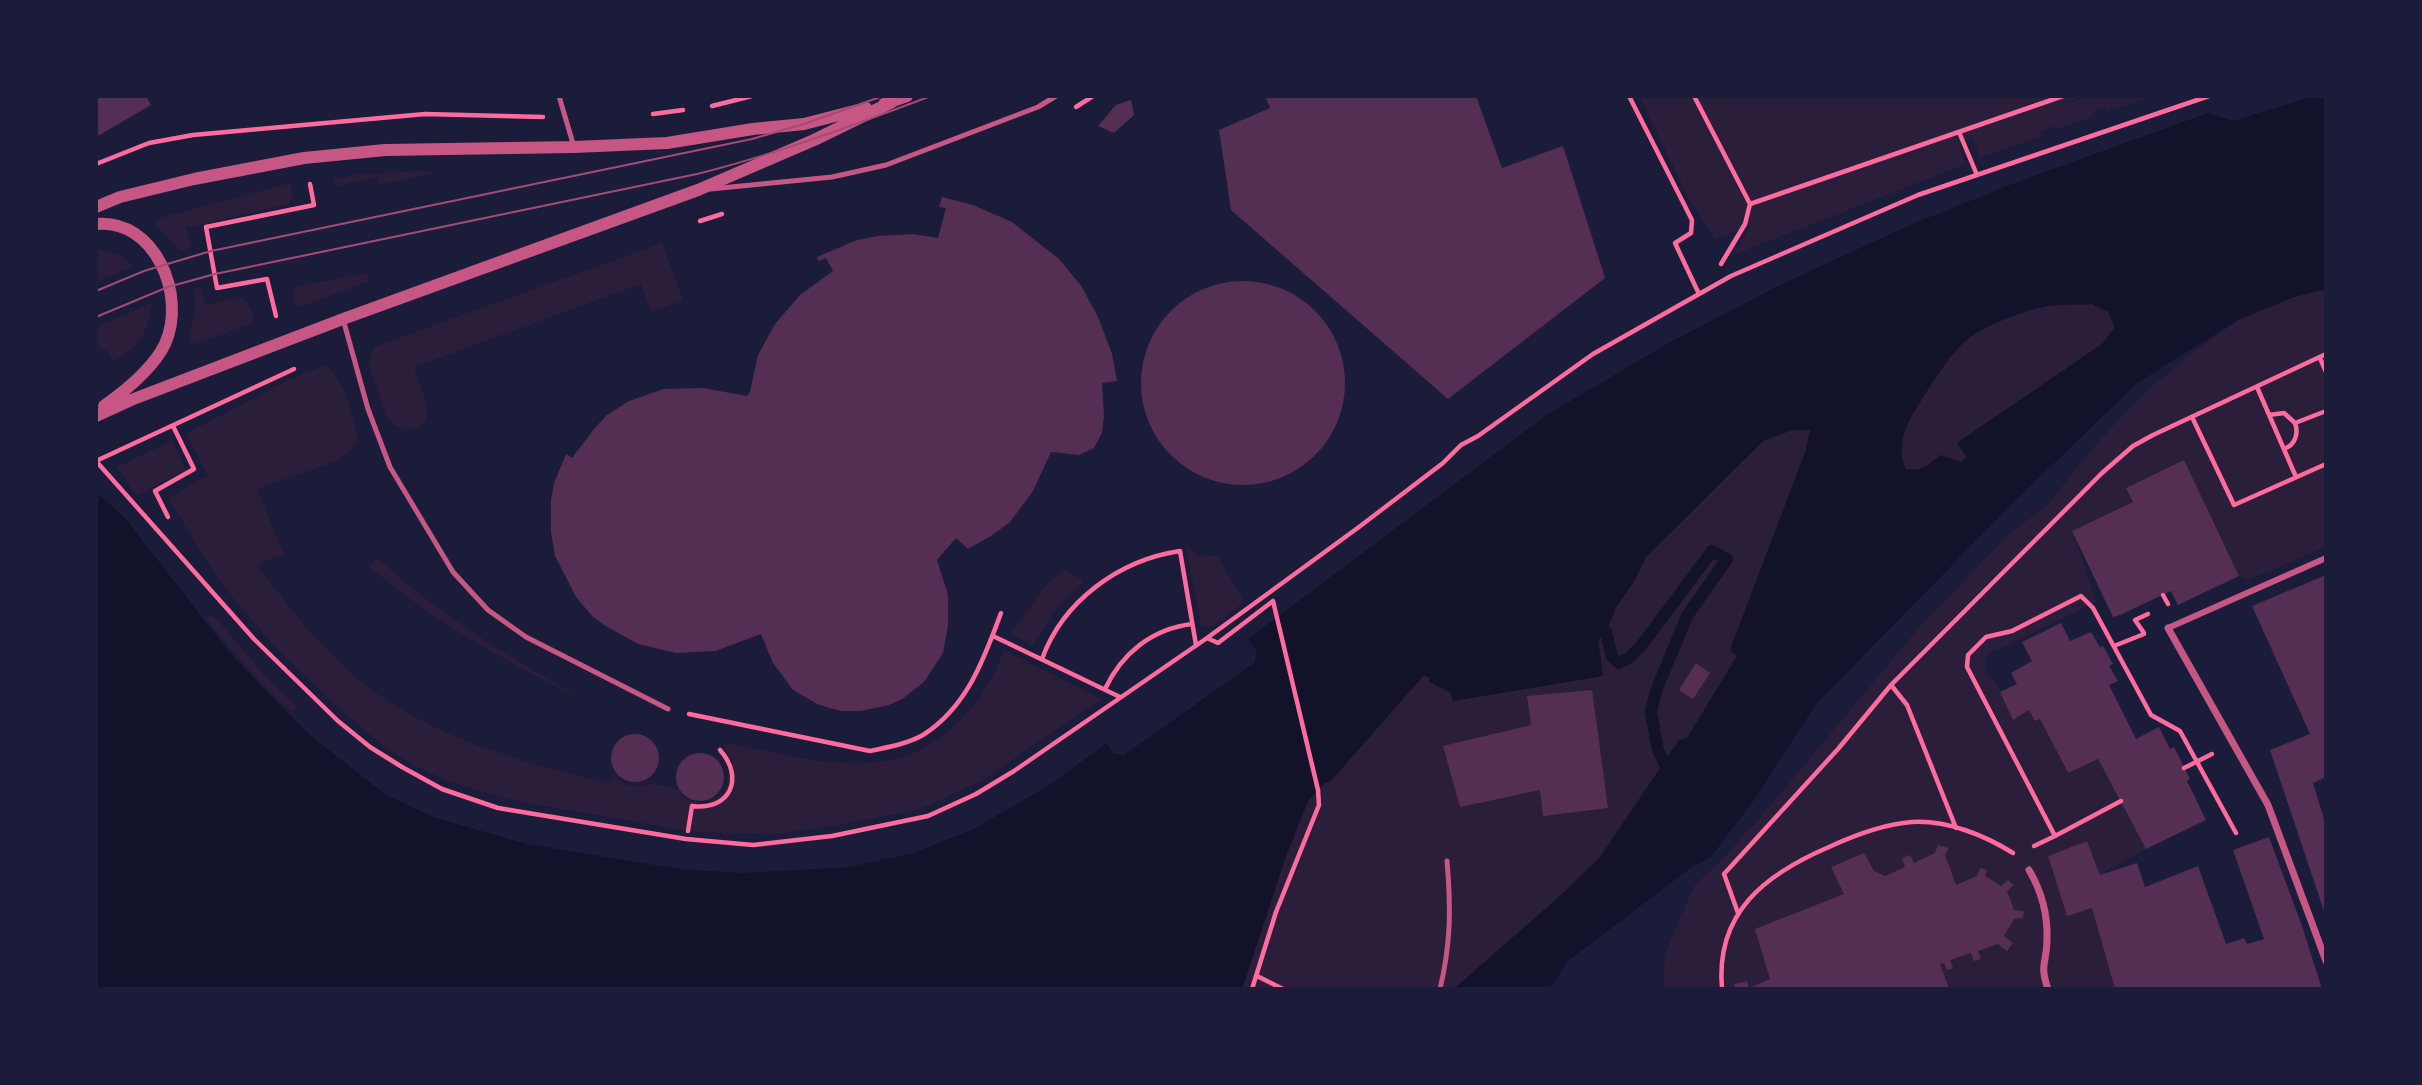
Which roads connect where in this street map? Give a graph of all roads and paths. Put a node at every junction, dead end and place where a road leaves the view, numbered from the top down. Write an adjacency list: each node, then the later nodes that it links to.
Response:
1 (559, 96): 15 (lane)
2 (752, 96): 11 (path)
3 (907, 96): 10 (street)
4 (1056, 96): 21 (lane)
5 (1093, 96): 13 (path)
6 (1629, 96): 28 (path)
7 (1694, 96): 22 (path)
8 (2063, 96): 16 (path)
9 (2208, 96): 19 (path)
10 (892, 102): 17 (street); 21 (street)
11 (702, 108)
12 (691, 109): 14 (path)
13 (1066, 113)
14 (646, 115)
15 (565, 118): 17 (lane); 18 (path)
16 (1959, 132): 19 (path); 22 (path)
17 (574, 147): 23 (street)
18 (96, 164)
19 (1977, 175): 28 (path)
20 (309, 180): 29 (path)
21 (698, 190): 30 (street)
22 (1750, 204): 27 (path)
23 (96, 207)
24 (730, 211): 25 (path)
25 (695, 222)
26 (96, 224): 36 (street)
27 (1721, 264)
28 (1699, 295): 54 (path)
29 (277, 318)
30 (343, 319): 36 (street); 61 (lane)
31 (2326, 354): 32 (path)
32 (2320, 358): 34 (path); 35 (path)
33 (301, 366): 42 (path)
34 (2326, 372)
35 (2257, 387): 39 (path); 40 (path)
36 (129, 395): 38 (street)
37 (2326, 411): 41 (path)
38 (96, 414)
39 (2269, 415): 41 (path); 43 (path)
40 (2192, 417): 46 (path); 58 (path)
41 (2295, 423): 43 (path)
42 (173, 426): 44 (path); 47 (path)
43 (2284, 449): 46 (path)
44 (96, 461): 60 (path)
45 (2326, 464): 46 (path)
46 (2296, 477)
47 (168, 517)
48 (2326, 558): 51 (street)
49 (1001, 613): 53 (path)
50 (1193, 624): 55 (path); 57 (path); 59 (path)
51 (2168, 628): 75 (street)
52 (2144, 634): 56 (path)
53 (993, 636): 57 (path); 61 (path)
54 (1207, 638): 55 (path); 76 (path)
55 (1196, 645): 60 (path)
56 (2114, 646): 64 (path); 70 (path)
57 (1042, 659): 59 (path)
58 (1891, 685): 67 (path); 74 (path)
59 (1105, 689): 60 (path)
60 (1120, 697)
61 (668, 709)
62 (720, 750): 68 (path)
63 (2208, 756): 64 (path)
64 (2198, 761): 65 (path); 69 (path)
65 (2184, 768)
66 (2121, 801): 70 (path)
67 (1956, 828): 73 (path); 74 (path)
68 (688, 831)
69 (2236, 833)
70 (2055, 836): 71 (path)
71 (2042, 842)
72 (1447, 861): 79 (lane)
73 (2029, 870): 81 (street)
74 (1738, 913): 80 (path)
75 (2326, 961)
76 (1257, 976): 77 (path); 78 (path)
77 (1252, 989)
78 (1283, 989)
79 (1440, 989)
80 (1722, 989)
81 (2048, 989)

